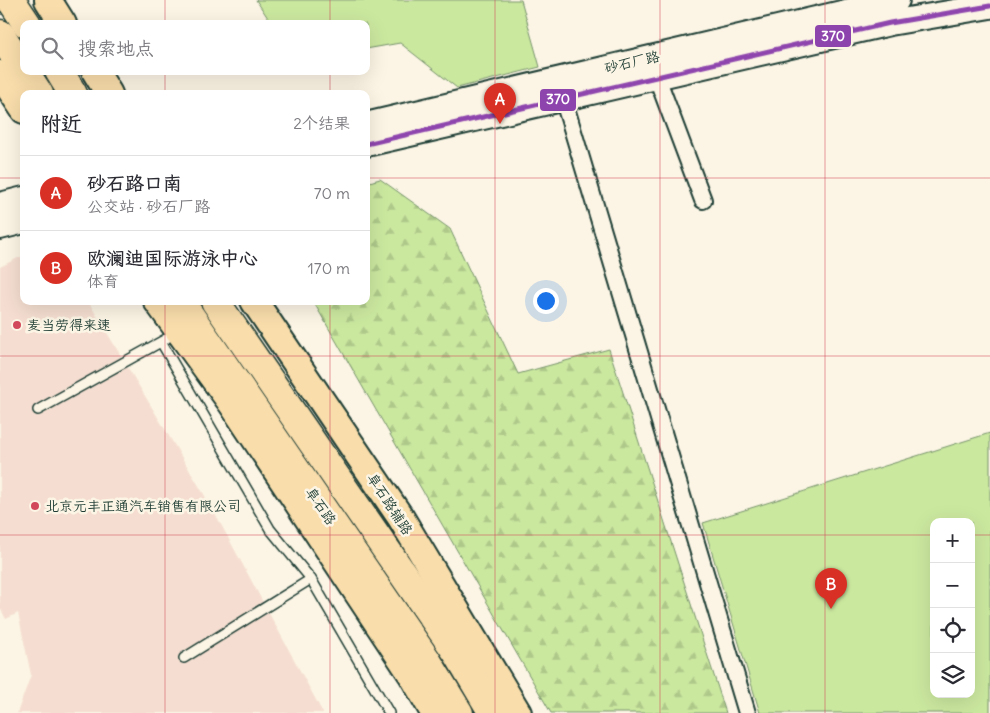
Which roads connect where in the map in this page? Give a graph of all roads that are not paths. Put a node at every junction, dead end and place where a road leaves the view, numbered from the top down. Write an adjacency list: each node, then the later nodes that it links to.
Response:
1 (11, 0): 5 (highway)
2 (48, 0): 6 (main road)
3 (897, 0): 9 (street, 砂石厂路)
4 (990, 6): 9 (street, 砂石厂路)
5 (24, 20)
6 (61, 20)
7 (0, 34): 8 (highway)
8 (20, 65)
9 (653, 68): 17 (street, 砂石厂路); 19 (street, 砂石厂路); 22 (street)
10 (0, 74): 18 (main road)
11 (27, 75): 14 (highway)
12 (61, 75): 15 (highway)
13 (97, 75): 16 (main road)
14 (36, 90)
15 (71, 90)
16 (107, 90)
17 (563, 98): 20 (street, 砂石厂路); 39 (street)
18 (20, 104)
19 (370, 124)
20 (370, 143)
21 (20, 200): 23 (street)
22 (703, 200)
23 (0, 205)
24 (20, 222): 25 (street)
25 (0, 227)
26 (158, 305): 30 (main road, 阜石路)
27 (183, 305): 36 (highway, 阜石路)
28 (218, 305): 37 (highway, 阜石路)
29 (257, 305): 38 (main road, 阜石路辅路)
30 (170, 337): 31 (lane); 32 (lane); 35 (main road, 阜石路)
31 (38, 410)
32 (311, 579): 33 (lane); 34 (lane)
33 (184, 658)
34 (389, 713)
35 (434, 713)
36 (459, 713)
37 (493, 713)
38 (518, 713)
39 (747, 713)

